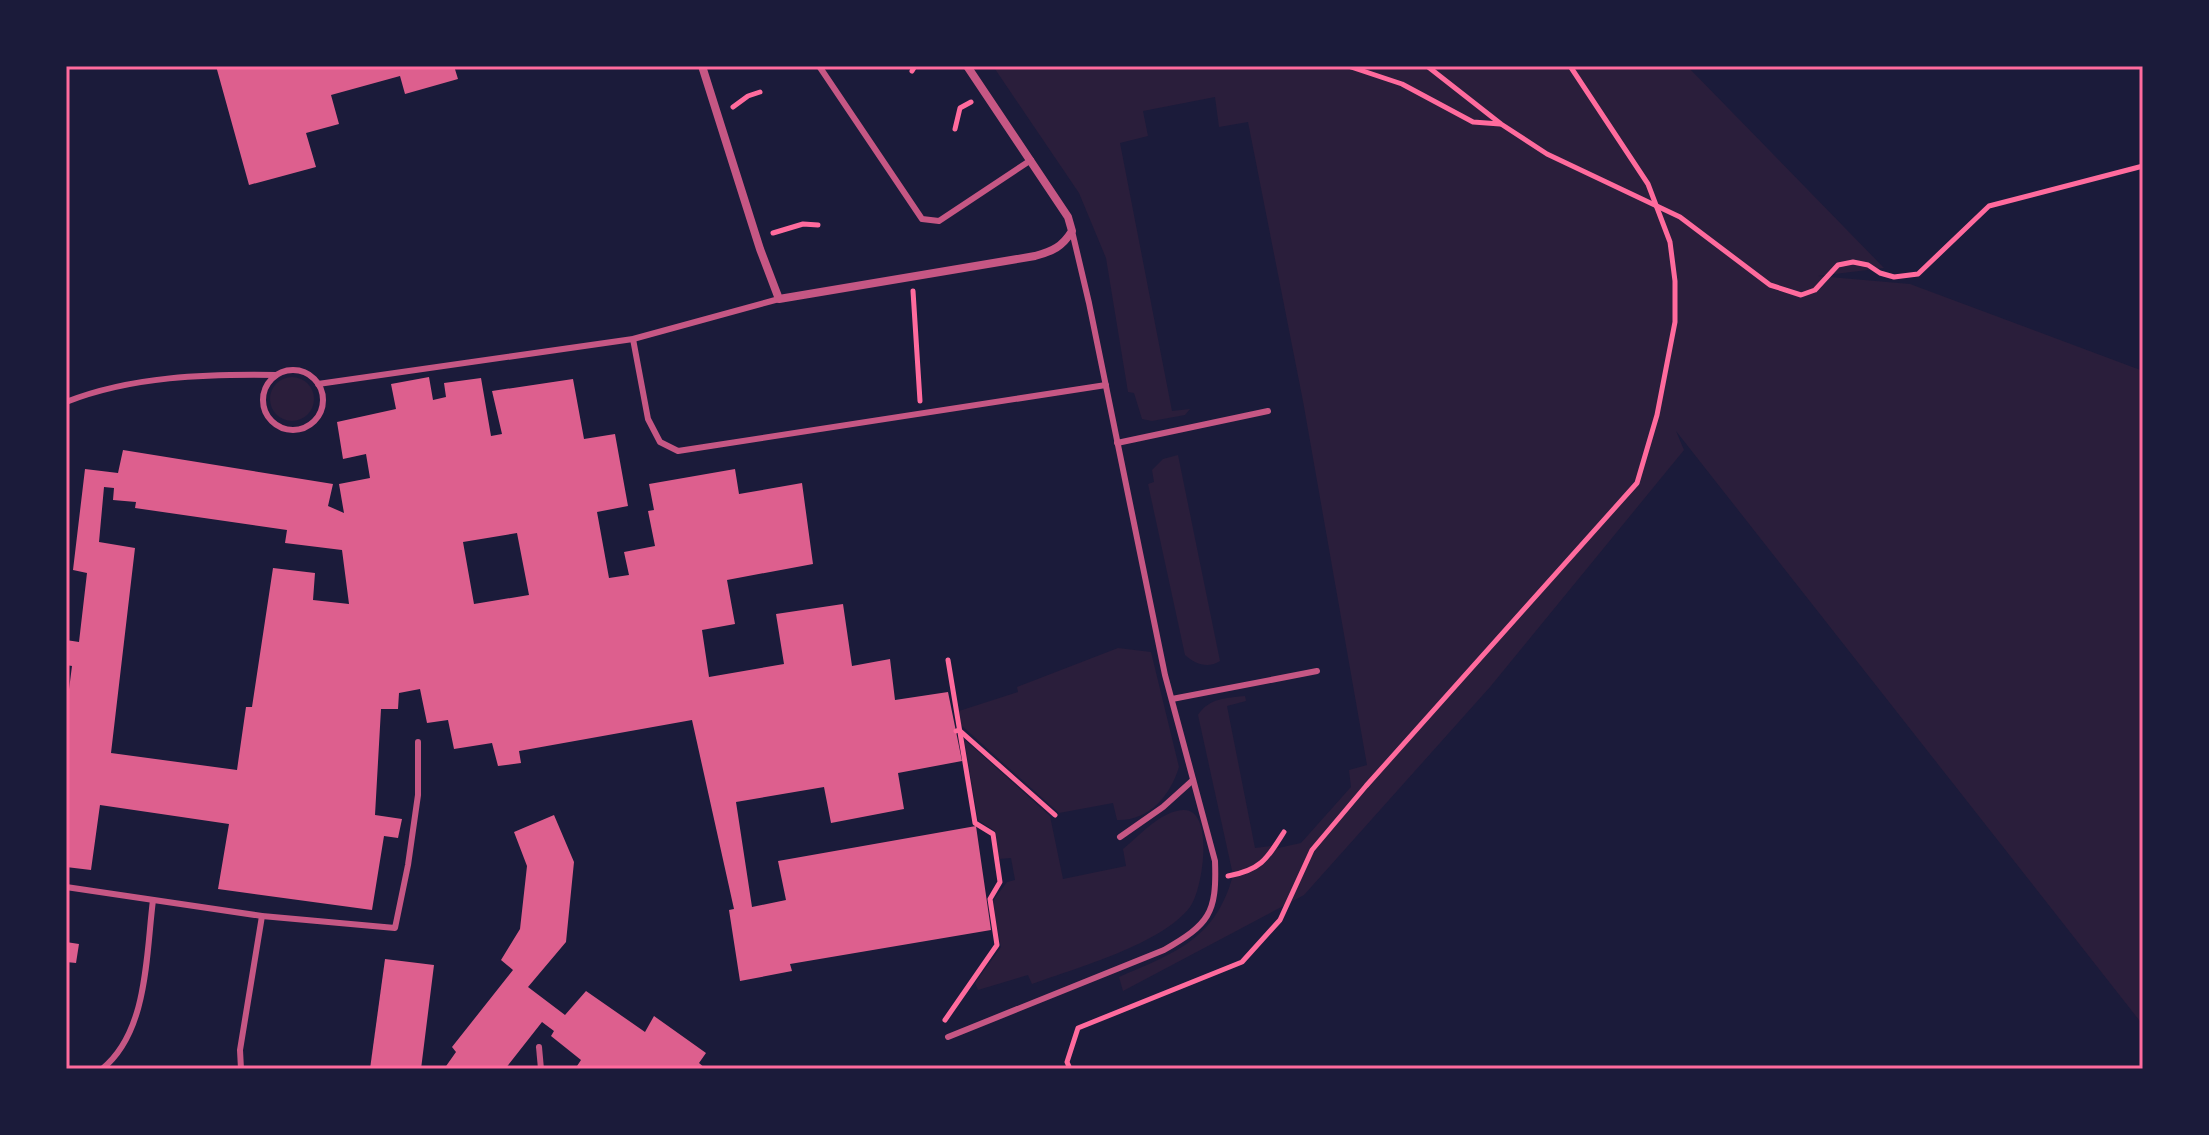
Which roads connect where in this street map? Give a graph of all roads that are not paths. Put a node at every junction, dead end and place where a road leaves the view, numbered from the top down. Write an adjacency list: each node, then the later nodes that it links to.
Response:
1 (702, 66): 6 (street)
2 (819, 66): 4 (lane)
3 (967, 66): 4 (street)
4 (1031, 160): 5 (street)
5 (1072, 231): 6 (street); 10 (lane)
6 (779, 299): 7 (lane)
7 (633, 339): 9 (lane); 10 (lane)
8 (276, 375): 9 (lane); 9 (lane); 11 (lane)
9 (318, 384)
10 (1106, 385): 13 (lane)
11 (66, 402)
12 (1268, 411): 13 (lane)
13 (1117, 443): 15 (lane)
14 (1317, 671): 15 (lane)
15 (1172, 699): 17 (lane)
16 (418, 742): 21 (lane)
17 (1193, 780): 18 (lane); 22 (lane)
18 (1120, 837)
19 (66, 887): 20 (lane)
20 (153, 900): 21 (lane); 24 (lane)
21 (262, 916): 25 (lane)
22 (948, 1037)
23 (539, 1047): 26 (lane)
24 (102, 1069)
25 (241, 1069)
26 (541, 1069)

